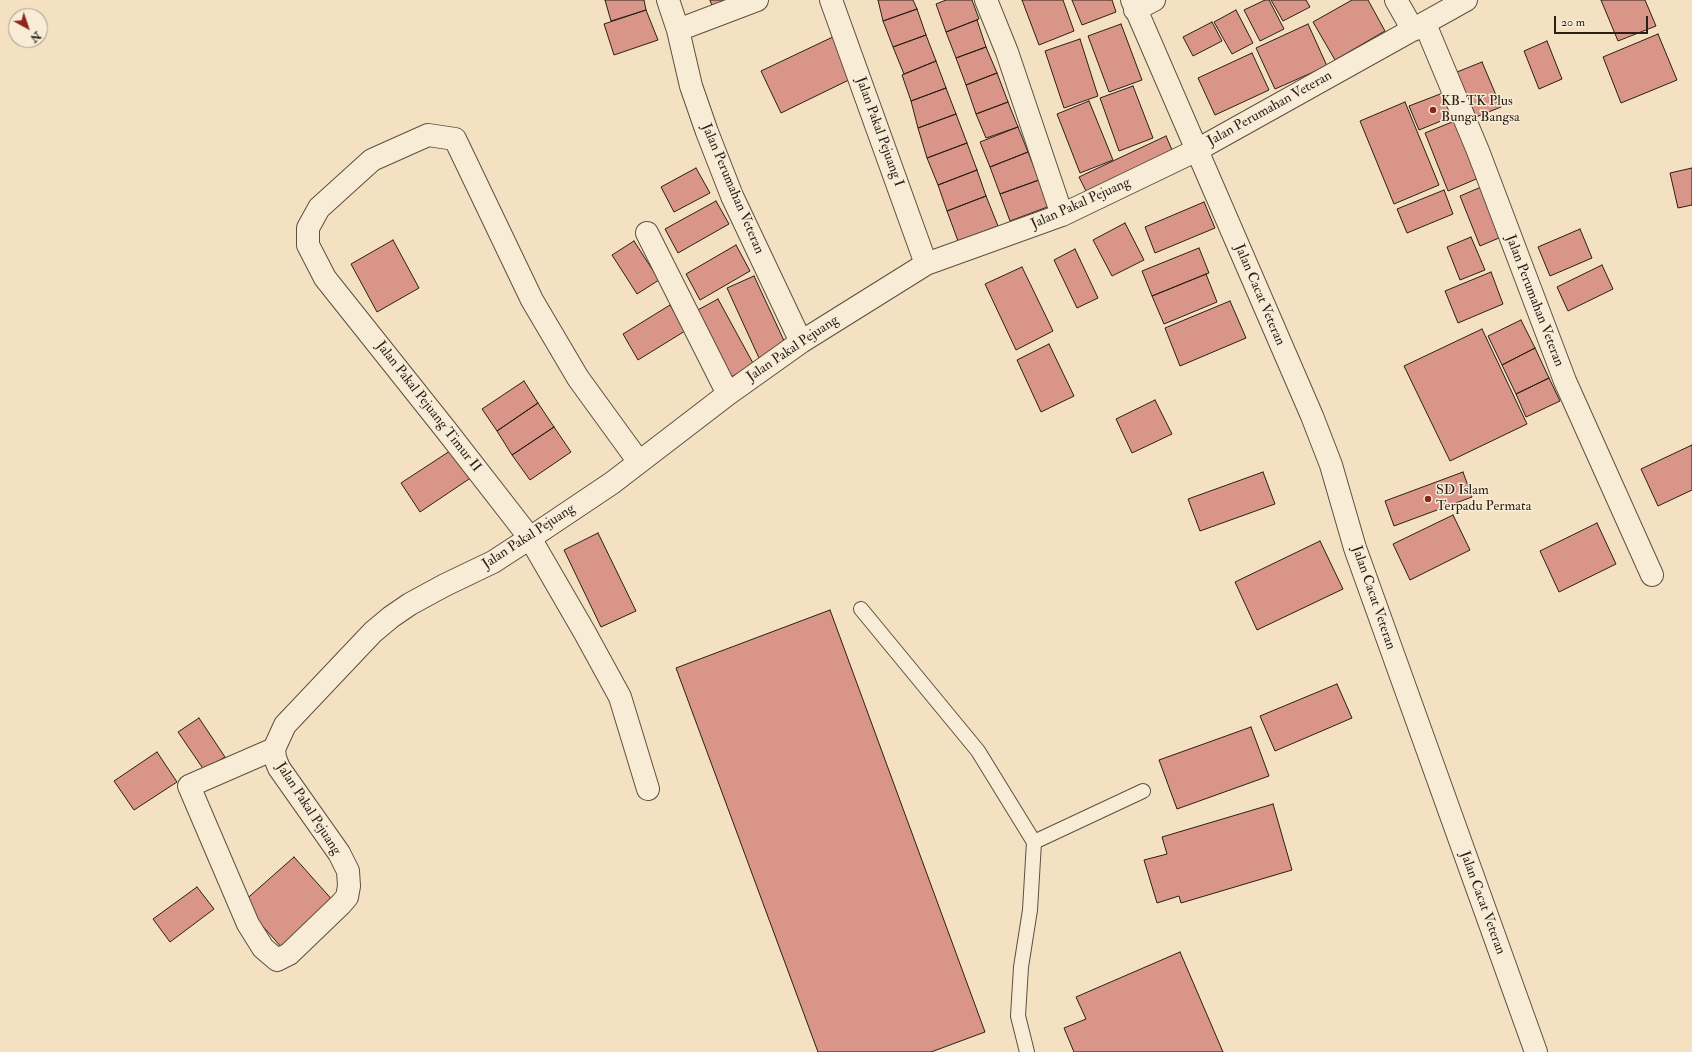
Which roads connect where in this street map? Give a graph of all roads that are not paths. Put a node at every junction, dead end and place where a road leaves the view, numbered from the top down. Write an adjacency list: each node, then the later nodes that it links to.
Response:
1 (668, 0): 9 (street, Jalan Perumahan Veteran)
2 (757, 0): 9 (street)
3 (831, 0): 13 (street, Jalan Pakal Pejuang I)
4 (986, 0): 11 (street)
5 (1396, 0): 8 (street, Jalan Perumahan Veteran)
6 (1466, 0): 8 (street, Jalan Perumahan Veteran)
7 (1140, 3): 10 (street, Jalan Perumahan Veteran)
8 (1419, 27): 10 (street, Jalan Perumahan Veteran); 18 (street, Jalan Perumahan Veteran)
9 (678, 30): 14 (street, Jalan Perumahan Veteran)
10 (1197, 150): 11 (street, Jalan Pakal Pejuang); 25 (street, Jalan Cacat Veteran)
11 (1062, 215): 13 (street, Jalan Pakal Pejuang)
12 (647, 233): 15 (street)
13 (926, 264): 14 (street, Jalan Pakal Pejuang)
14 (801, 342): 15 (street, Jalan Pakal Pejuang)
15 (728, 394): 16 (street, Jalan Pakal Pejuang)
16 (639, 462): 17 (street, Jalan Pakal Pejuang); 17 (street, Jalan Pakal Pejuang Timur II)
17 (530, 538): 20 (street, Jalan Pakal Pejuang); 21 (street, Jalan Pakal Pejuang Timur II)
18 (1652, 575)
19 (861, 609): 23 (lane)
20 (274, 749): 20 (street, Jalan Pakal Pejuang)
21 (648, 789)
22 (1143, 791): 23 (lane)
23 (1034, 842): 24 (lane)
24 (1027, 1052)
25 (1536, 1052)

